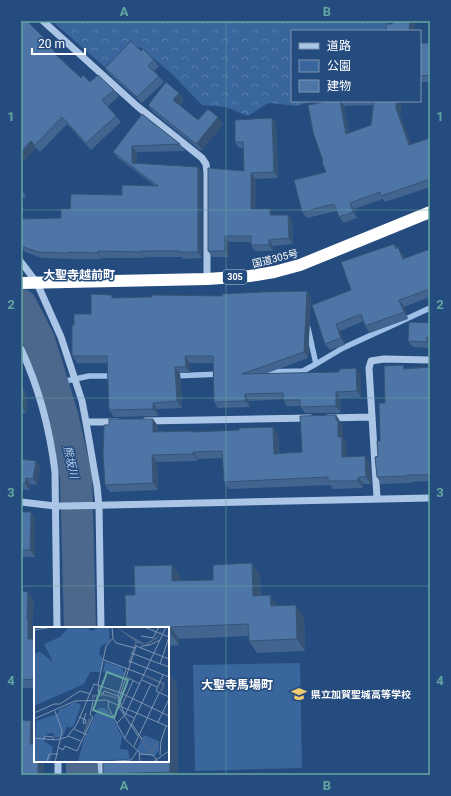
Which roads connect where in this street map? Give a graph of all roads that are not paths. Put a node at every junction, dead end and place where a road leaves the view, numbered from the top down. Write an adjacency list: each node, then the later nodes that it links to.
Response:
1 (43, 21): 4 (street)
2 (430, 212): 4 (highway, 国道305号 / 305)
3 (21, 262): 5 (street)
4 (207, 279): 5 (highway, 国道305号 / 305)
5 (29, 283): 12 (street)
6 (21, 350): 17 (street)
7 (430, 360): 8 (street)
8 (372, 417): 10 (street); 14 (street)
9 (317, 418): 11 (street)
10 (324, 418)
11 (142, 421)
12 (86, 422): 13 (street); 18 (street)
13 (126, 422)
14 (377, 498): 15 (street); 18 (street)
15 (430, 498)
16 (21, 502): 17 (street)
17 (55, 506): 18 (street); 19 (street)
18 (97, 506): 20 (street)
19 (57, 627)
20 (101, 627)
21 (58, 762): 23 (street)
22 (101, 762): 24 (street)
23 (58, 775)
24 (102, 775)

